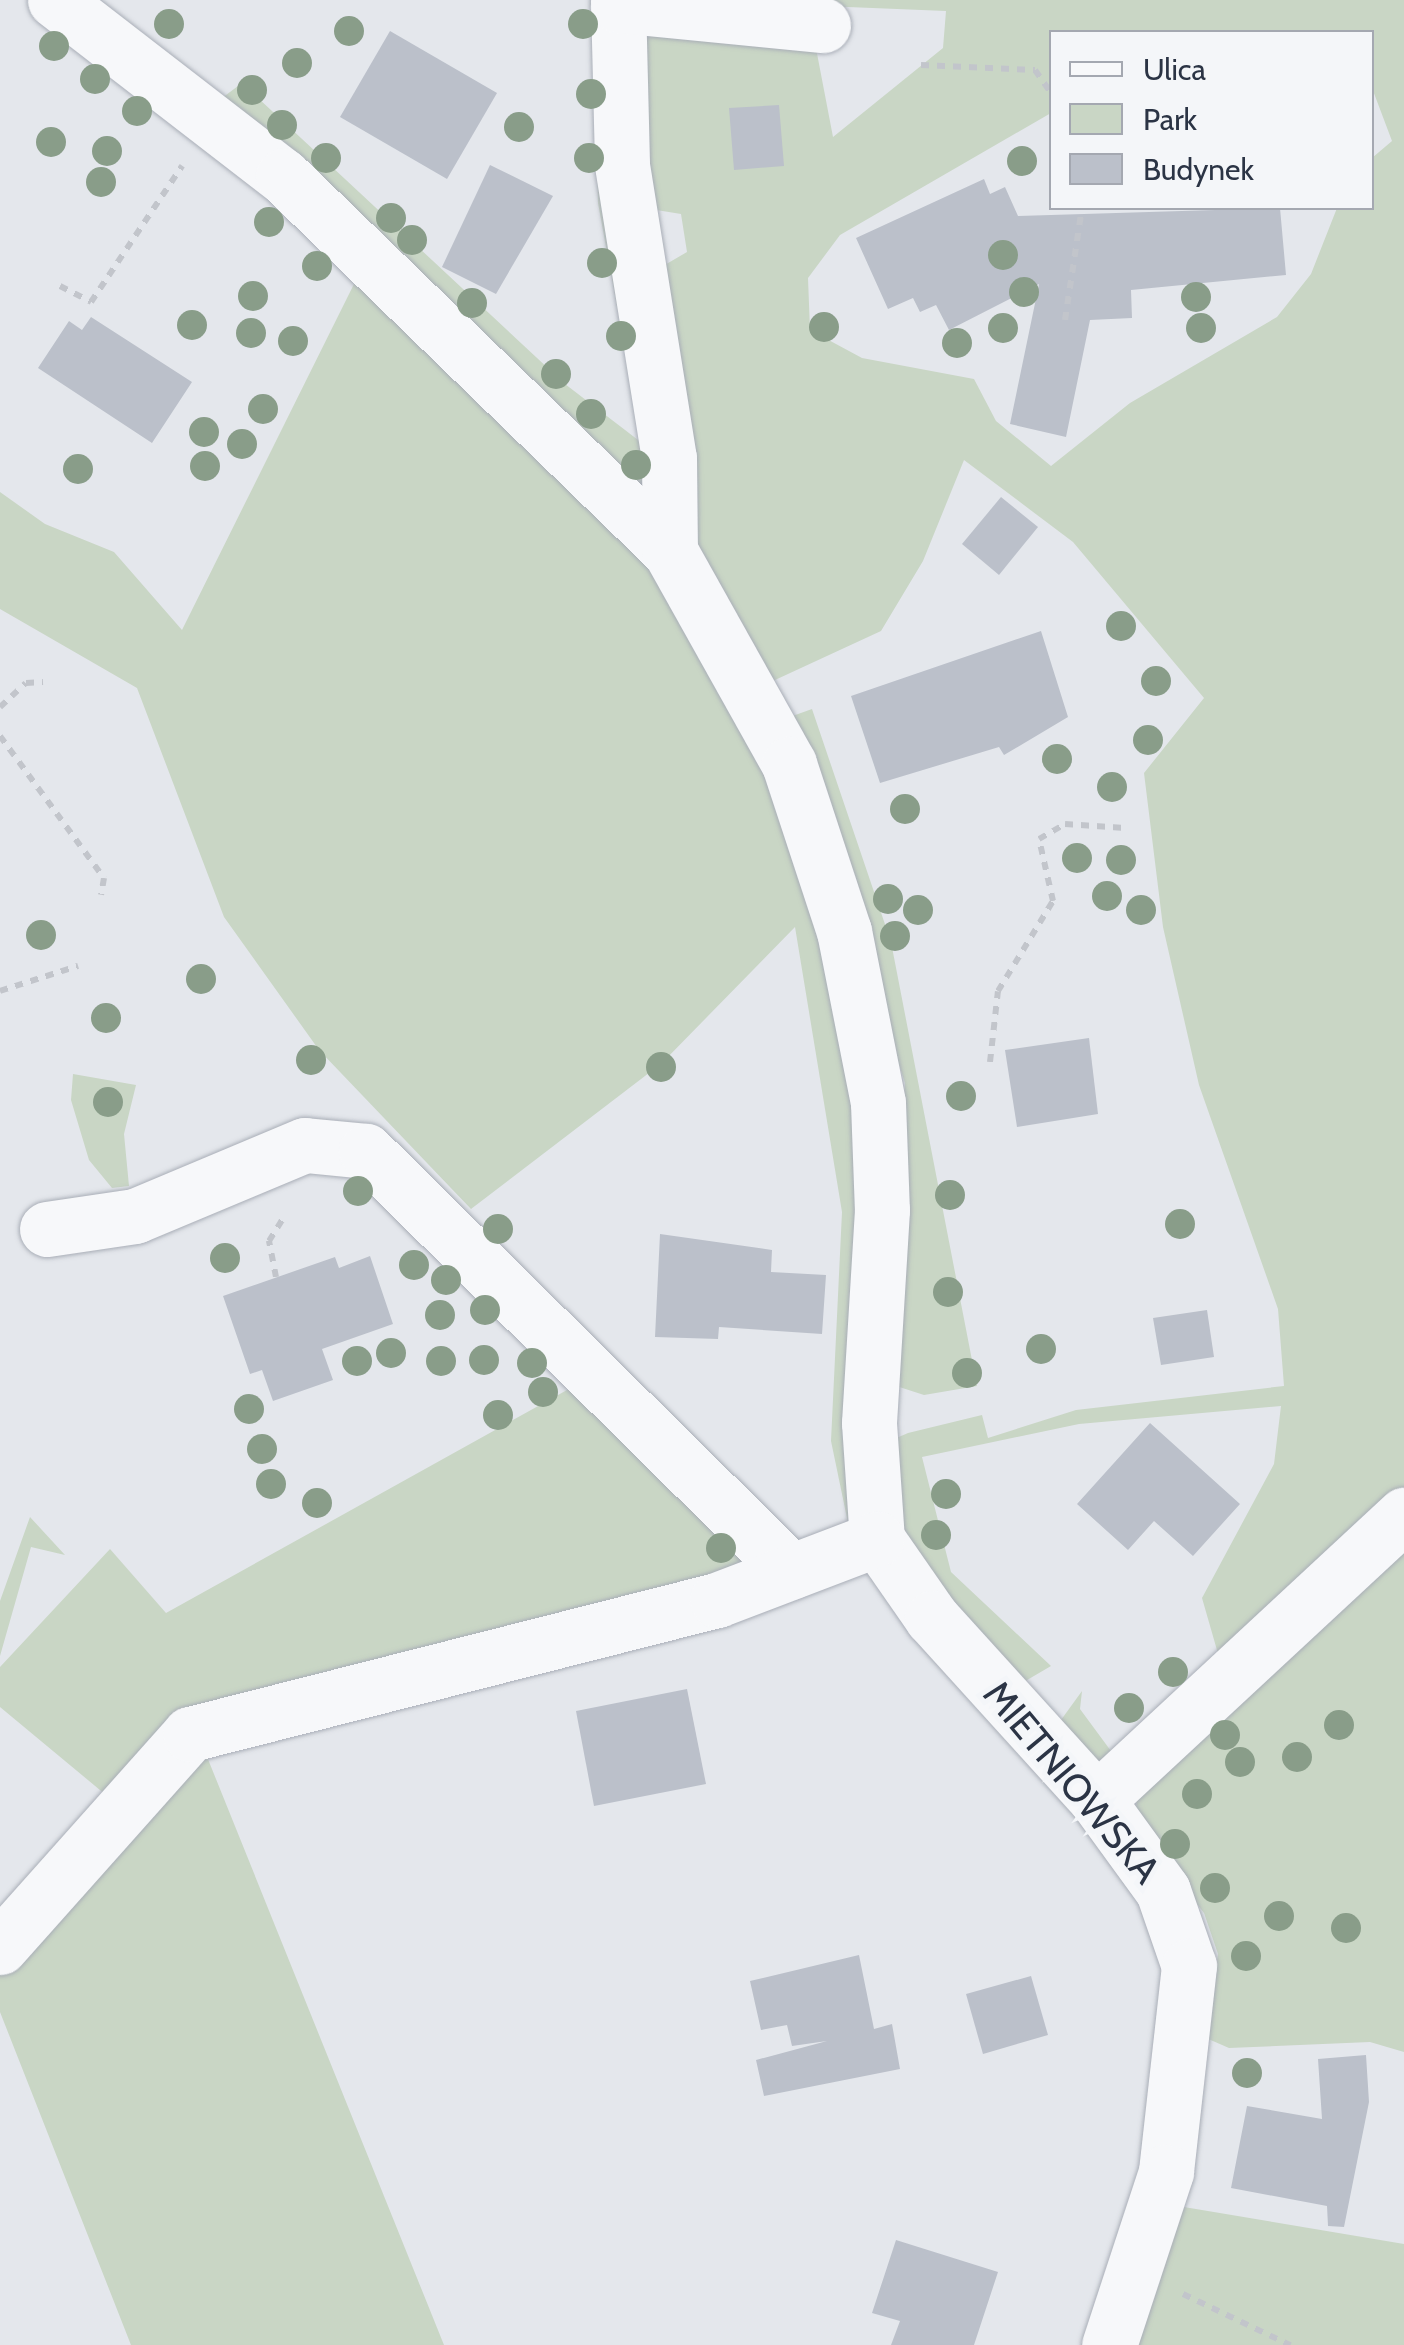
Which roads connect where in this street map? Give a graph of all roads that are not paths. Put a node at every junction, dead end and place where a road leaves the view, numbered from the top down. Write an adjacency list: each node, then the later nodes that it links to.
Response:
1 (55, 0): 4 (street)
2 (618, 2): 3 (street); 4 (street)
3 (822, 25)
4 (670, 551): 7 (street)
5 (48, 1229): 8 (street)
6 (1404, 1514): 9 (street)
7 (876, 1539): 8 (street); 9 (street, MIETNIOWSKA)
8 (791, 1572): 10 (street)
9 (1097, 1800): 11 (street, MIETNIOWSKA)
10 (0, 1947)
11 (1109, 2345)

